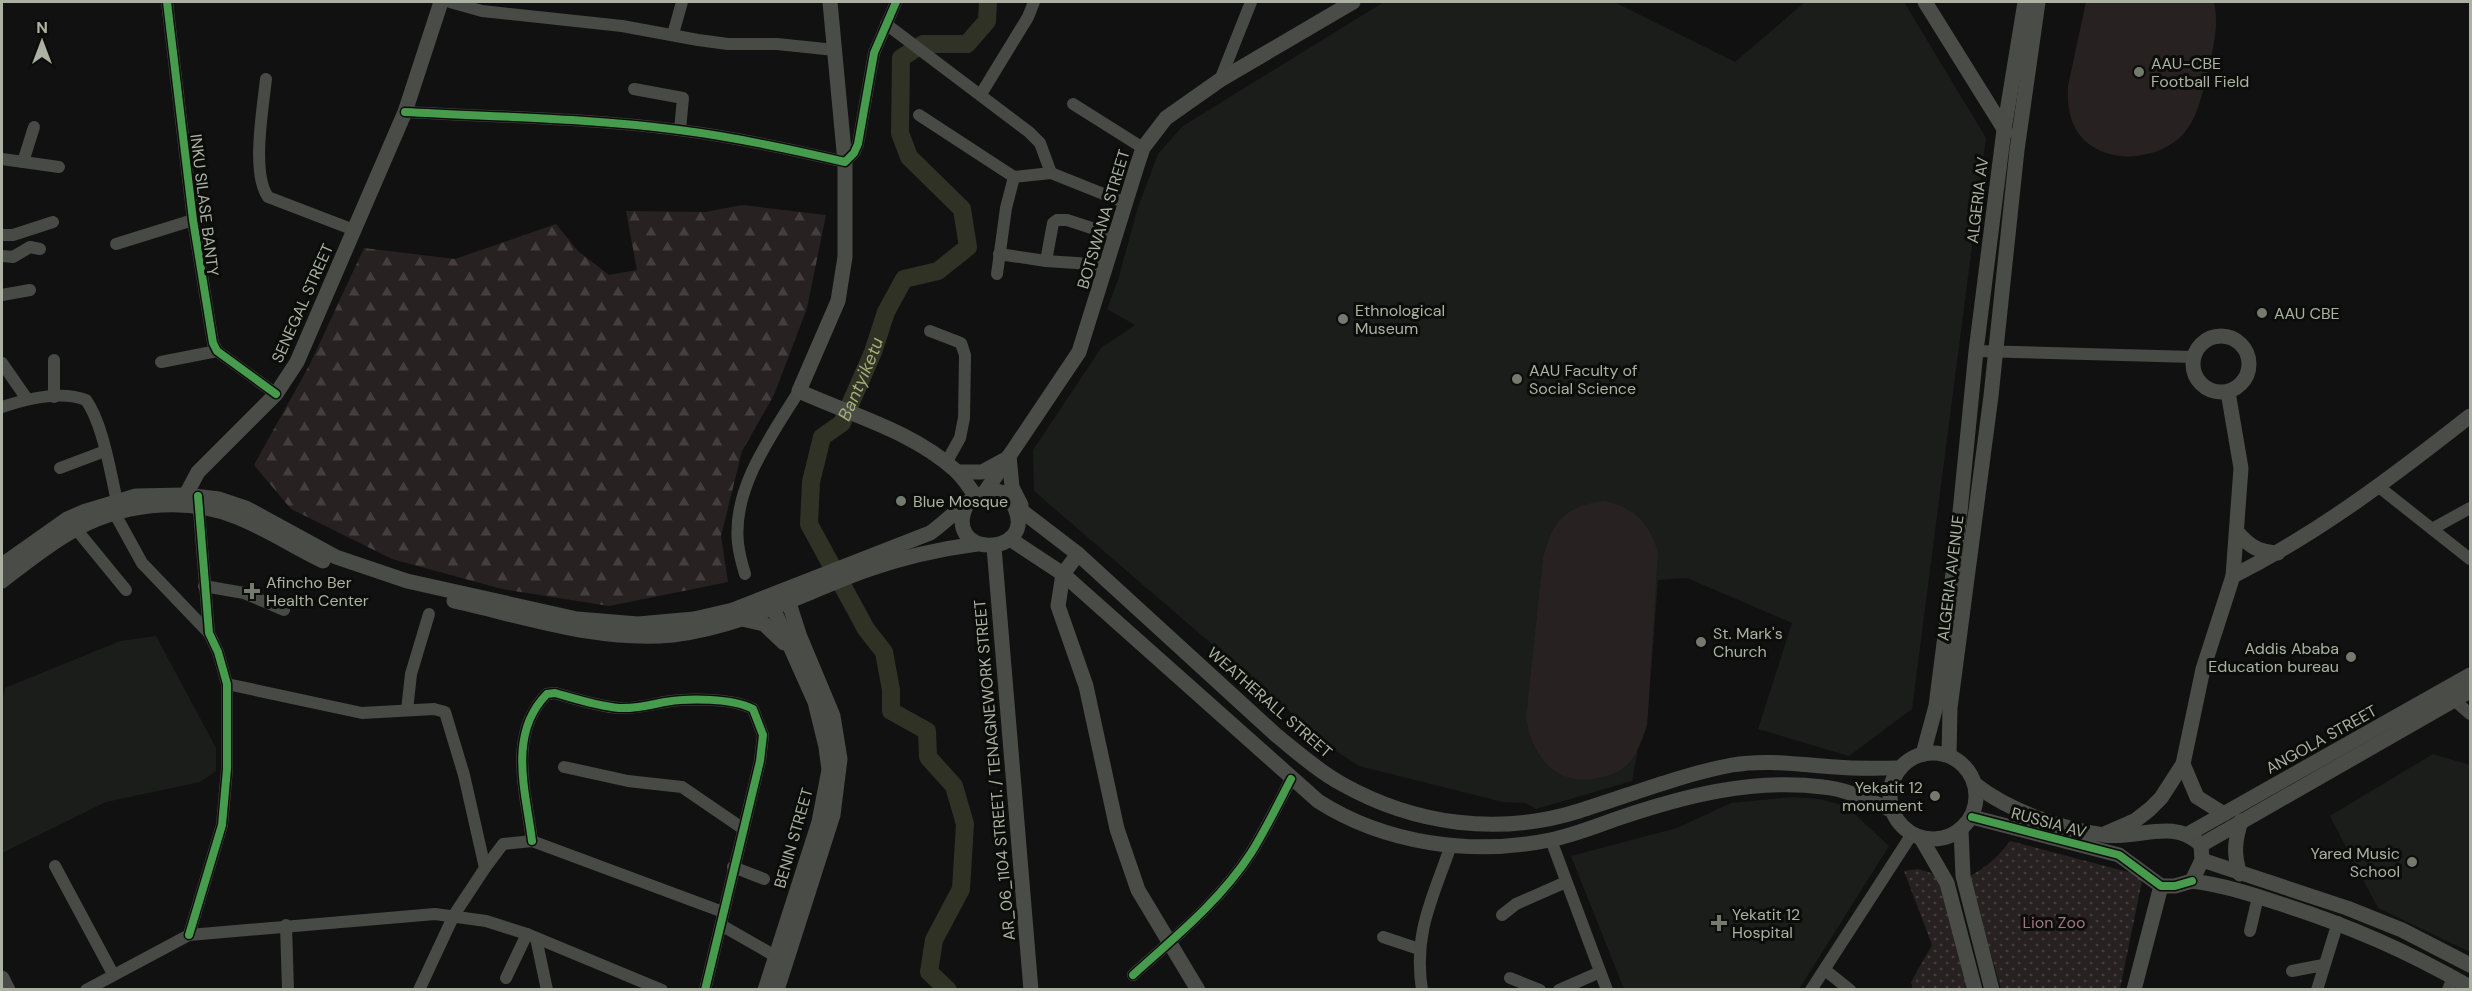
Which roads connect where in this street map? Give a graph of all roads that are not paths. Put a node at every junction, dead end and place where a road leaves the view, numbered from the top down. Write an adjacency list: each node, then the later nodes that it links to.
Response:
1 (167, 2): 35 (street, INKU SILASE BANTY)
2 (441, 2): 21 (main road, SENEGAL STREET)
3 (450, 2): 14 (street)
4 (682, 2): 14 (street)
5 (830, 2): 15 (main road)
6 (896, 2): 13 (street)
7 (1034, 2): 19 (street)
8 (1251, 2): 17 (street)
9 (1353, 2): 17 (main road, BOTSWANA STREET)
10 (1925, 2): 25 (main road)
11 (2025, 2): 25 (main road, ALGERIA AV)
12 (2038, 2): 27 (main road, ALGERIA AV)
13 (886, 24): 19 (street); 30 (street)
14 (673, 34): 15 (street)
15 (835, 50): 30 (main road)
16 (266, 79): 37 (street)
17 (1221, 80): 26 (main road, BOTSWANA STREET)
18 (634, 89): 24 (street)
19 (981, 94): 32 (street)
20 (1073, 104): 26 (street)
21 (405, 112): 24 (street); 37 (main road, SENEGAL STREET)
22 (919, 115): 33 (street)
23 (34, 127): 29 (street)
24 (680, 130): 30 (street)
25 (2004, 130): 27 (main road); 51 (main road, ALGERIA AV)
26 (1143, 148): 34 (main road, BOTSWANA STREET)
27 (2017, 150): 52 (main road, ALGERIA AV)
28 (2, 159): 29 (street)
29 (23, 162): 31 (street)
30 (845, 162): 58 (main road)
31 (59, 167)
32 (1051, 173): 33 (street); 34 (street)
33 (1014, 177): 42 (street)
34 (1126, 203): 39 (main road, BOTSWANA STREET)
35 (193, 220): 40 (street); 50 (street, INKU SILASE BANTY)
36 (53, 222): 38 (street)
37 (354, 230): 57 (main road, SENEGAL STREET)
38 (2, 235)
39 (1116, 236): 44 (street); 45 (main road, BOTSWANA STREET)
40 (116, 244)
41 (40, 249): 43 (street)
42 (999, 254): 44 (street); 46 (street)
43 (2, 256)
44 (1046, 261): 45 (street)
45 (1107, 265): 67 (main road, BOTSWANA STREET)
46 (997, 274)
47 (30, 290): 48 (street)
48 (2, 295)
49 (930, 331): 68 (street)
50 (217, 351): 55 (street); 57 (street)
51 (1976, 351): 52 (street); 62 (main road, ALGERIA AV)
52 (1996, 352): 53 (street); 63 (main road, ALGERIA AV)
53 (2193, 357): 59 (main road); 59 (main road)
54 (54, 360): 60 (street)
55 (161, 362)
56 (2, 363): 61 (street)
57 (270, 390): 72 (main road, SENEGAL STREET)
58 (799, 391): 68 (main road); 87 (street)
59 (2228, 392): 78 (main road)
60 (54, 397): 61 (street); 66 (street)
61 (27, 399): 64 (street)
62 (1970, 404): 100 (main road, ALGERIA AVENUE)
63 (1990, 404): 101 (main road, ALGERIA AVENUE)
64 (2, 407)
65 (2470, 417): 70 (main road)
66 (105, 451): 69 (street); 73 (street)
67 (1009, 456): 68 (main road); 71 (main road, BOTSWANA STREET); 75 (main road)
68 (952, 467): 71 (main road)
69 (60, 468)
70 (2379, 487): 77 (street); 82 (main road)
71 (976, 496): 75 (main road); 80 (main road); 85 (main road)
72 (190, 501): 73 (main road); 90 (main road); 92 (street)
73 (116, 507): 76 (main road); 86 (main road); 102 (street)
74 (2470, 508): 77 (street)
75 (1019, 509): 79 (main road); 83 (main road, WEATHERALL STREET)
76 (76, 529): 91 (main road); 94 (street)
77 (2432, 529): 84 (street)
78 (2237, 532): 82 (main road); 89 (main road)
79 (1010, 539): 81 (main road); 88 (main road)
80 (977, 544): 81 (main road); 85 (main road)
81 (994, 547): 177 (main road, AR_06_1104 STREET. / TENAGNEWORK STREET)
82 (2278, 553): 89 (main road)
83 (1078, 554): 88 (main road); 114 (main road, WEATHERALL STREET)
84 (2470, 559)
85 (864, 564): 93 (main road)
86 (2, 565)
87 (745, 574)
88 (1063, 574): 117 (main road); 152 (main road)
89 (2233, 576): 113 (main road)
90 (375, 577): 96 (main road); 99 (main road)
91 (2, 581)
92 (204, 586): 97 (street); 102 (street)
93 (812, 587): 95 (main road); 103 (main road)
94 (126, 590)
95 (787, 596): 96 (main road); 103 (main road, BENIN STREET)
96 (771, 602): 99 (main road); 104 (main road, BENIN STREET)
97 (284, 610)
98 (429, 614): 109 (street)
99 (742, 619): 104 (main road)
100 (1945, 629): 101 (main road); 111 (main road, ALGERIA AVENUE)
101 (1962, 630): 112 (main road, ALGERIA AVENUE)
102 (209, 633): 106 (street)
103 (800, 637): 155 (main road, BENIN STREET)
104 (792, 652): 155 (main road, BENIN STREET)
105 (2470, 675): 121 (main road, ANGOLA STREET)
106 (227, 684): 109 (street); 149 (street)
107 (2470, 691): 108 (main road)
108 (2454, 700): 110 (street); 123 (main road)
109 (407, 710): 135 (street)
110 (2470, 714)
111 (1923, 754): 112 (main road); 116 (main road)
112 (1949, 756): 118 (main road)
113 (2183, 764): 121 (main road); 127 (main road)
114 (1734, 765): 116 (main road, WEATHERALL STREET); 119 (main road)
115 (564, 767): 124 (street)
116 (1900, 768): 120 (main road)
117 (1291, 779): 131 (main road); 152 (street)
118 (1976, 785): 122 (main road); 127 (main road, RUSSIA AV)
119 (1737, 787): 120 (main road); 129 (main road)
120 (1892, 810): 128 (main road)
121 (2224, 814): 126 (main road, ANGOLA STREET)
122 (1972, 817): 125 (main road); 140 (main road, RUSSIA AV)
123 (2241, 821): 132 (main road); 136 (main road)
124 (742, 828): 130 (street); 134 (street)
125 (1961, 830): 128 (main road); 186 (main road)
126 (2188, 834): 127 (main road, RUSSIA AV); 132 (main road)
127 (2102, 835)
128 (1917, 836): 158 (street); 185 (main road)
129 (1551, 840): 131 (main road); 139 (street)
130 (532, 841): 135 (street); 144 (street)
131 (1451, 845): 154 (street)
132 (2201, 852): 136 (main road); 138 (main road)
133 (55, 866): 161 (street)
134 (733, 867): 137 (street); 144 (street)
135 (485, 868): 142 (street)
136 (2240, 873): 147 (main road)
137 (764, 879)
138 (2192, 881): 140 (main road); 141 (main road)
139 (1566, 882): 143 (street); 160 (street)
140 (2162, 886): 187 (main road)
141 (2258, 897): 145 (main road); 148 (street)
142 (454, 915): 146 (street); 150 (street); 171 (street)
143 (1502, 915)
144 (722, 918): 155 (street); 174 (street)
145 (2338, 922): 153 (main road); 156 (street)
146 (286, 925): 149 (street); 170 (street)
147 (2402, 930): 153 (main road); 157 (main road)
148 (2250, 931)
149 (189, 934): 161 (street)
150 (531, 936): 164 (street); 172 (street); 173 (street)
151 (1383, 936): 154 (street)
152 (1168, 943): 162 (street); 178 (main road)
153 (2395, 946): 166 (main road)
154 (1419, 950): 179 (street)
155 (781, 960): 175 (main road, BENIN STREET); 176 (main road, BENIN STREET)
156 (2323, 965): 159 (street); 188 (street)
157 (2470, 965)
158 (1825, 970): 183 (street); 184 (street)
159 (2292, 971)
160 (1600, 972): 181 (street); 182 (street)
161 (113, 974): 169 (street)
162 (1133, 975)
163 (2, 978): 168 (main road)
164 (506, 978)
165 (1510, 978): 180 (street)
166 (2450, 983): 167 (main road)
167 (2470, 987)
168 (8, 990)
169 (86, 990)
170 (288, 990)
171 (419, 990)
172 (547, 990)
173 (662, 990)
174 (705, 990)
175 (765, 990)
176 (777, 990)
177 (1031, 990)
178 (1198, 990)
179 (1422, 990)
180 (1540, 990)
181 (1559, 990)
182 (1607, 990)
183 (1811, 990)
184 (1850, 990)
185 (1975, 990)
186 (1992, 990)
187 (2134, 990)
188 (2317, 990)

